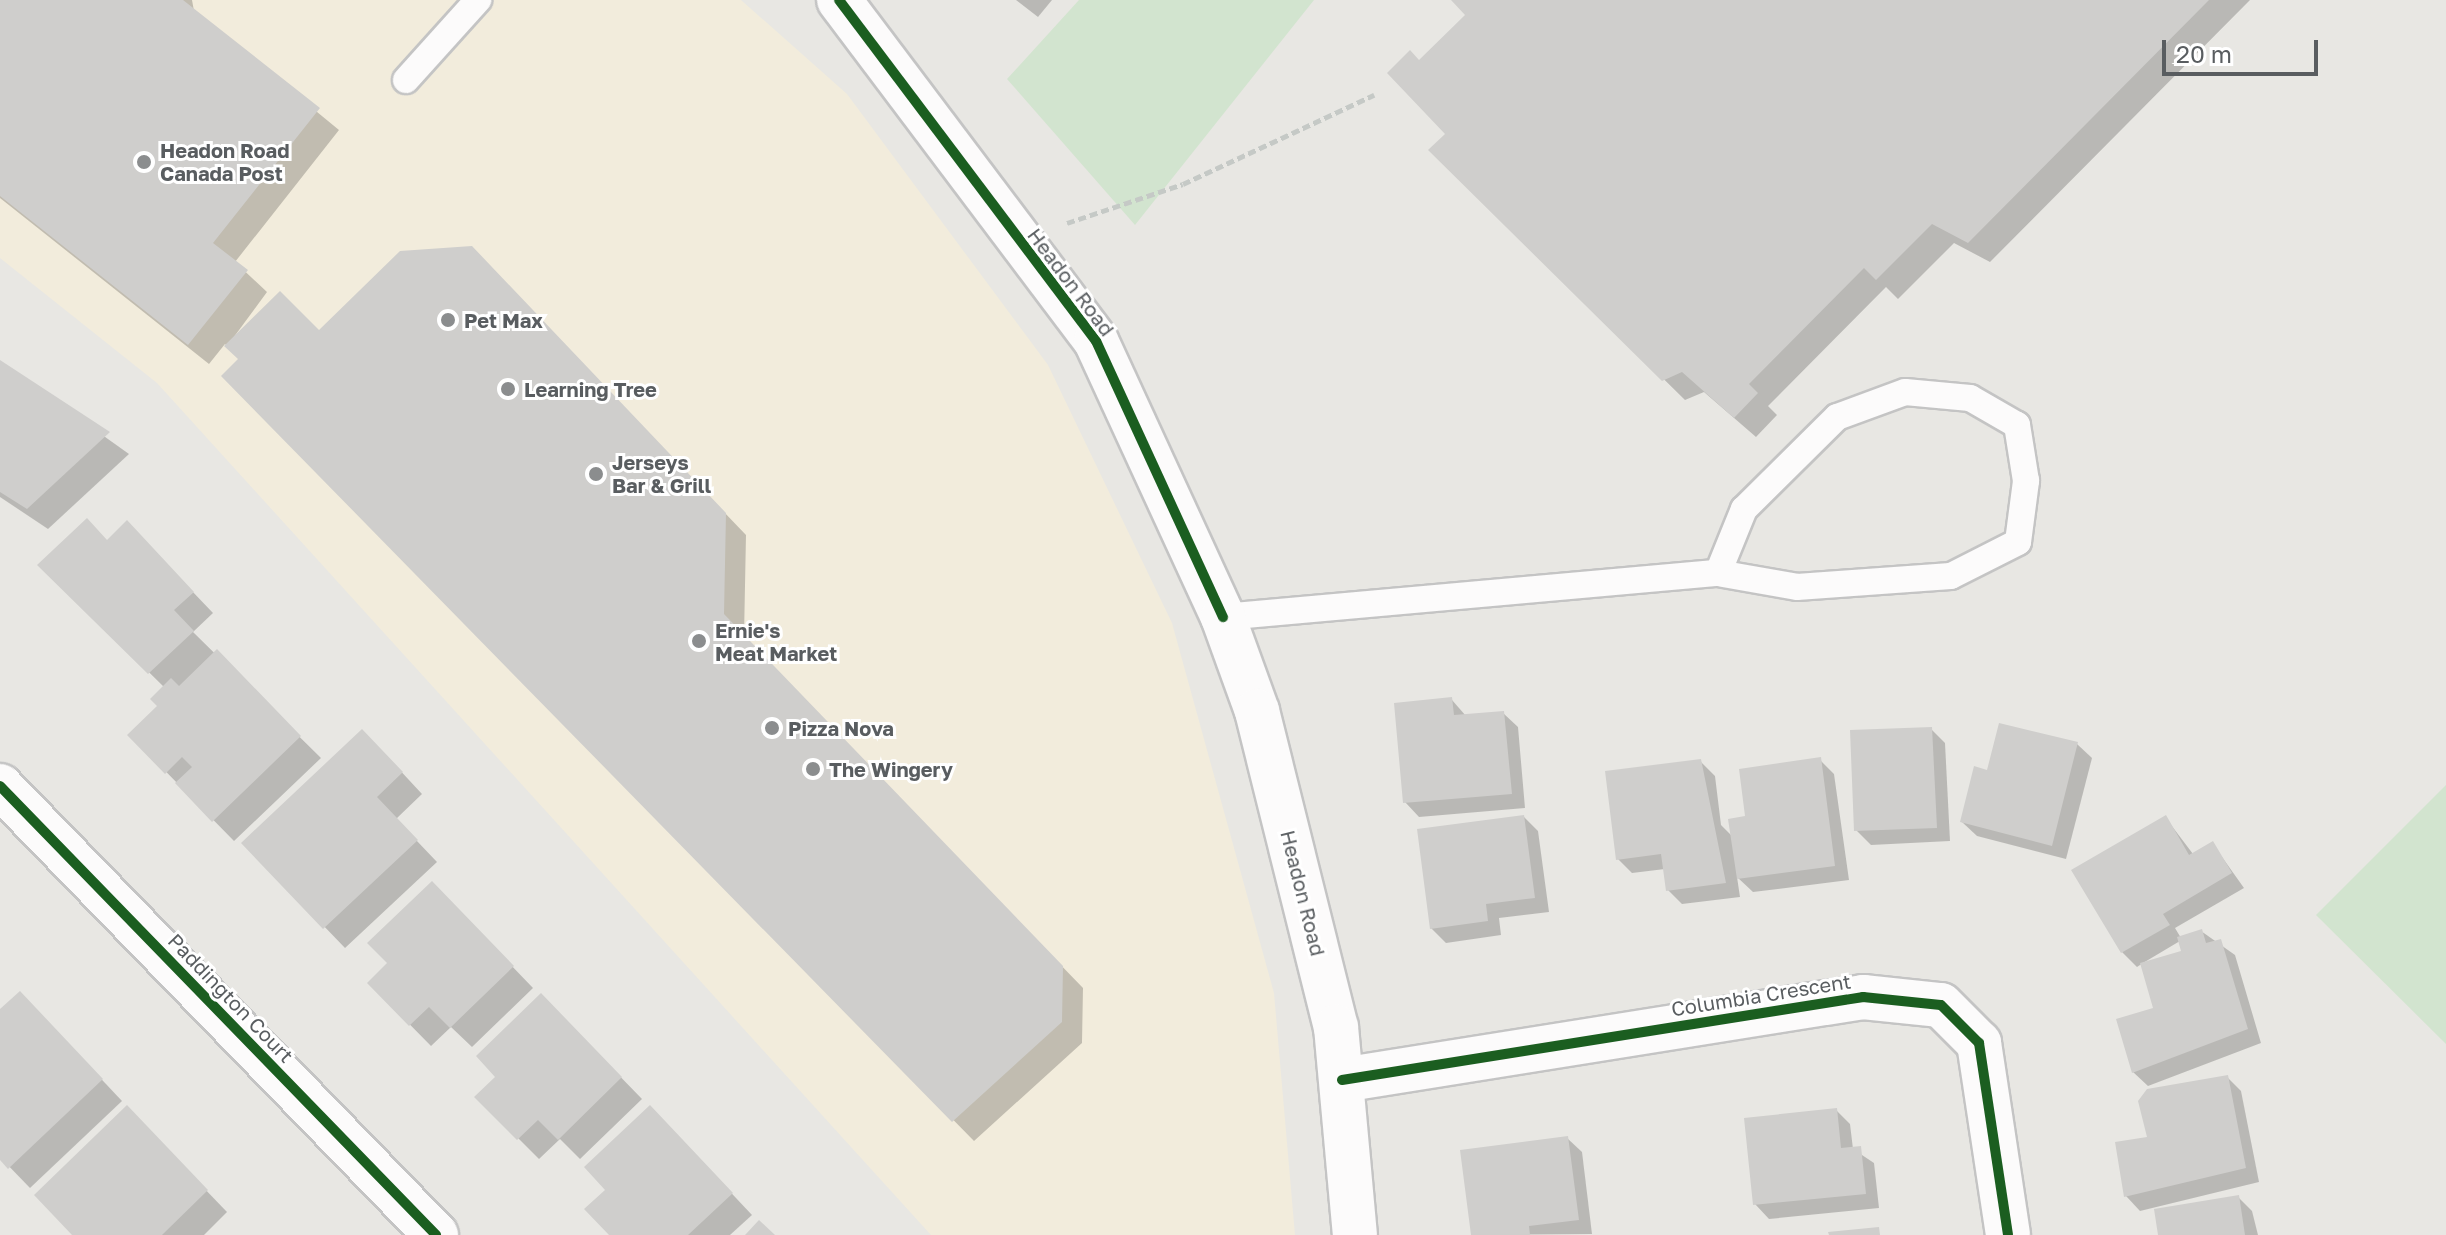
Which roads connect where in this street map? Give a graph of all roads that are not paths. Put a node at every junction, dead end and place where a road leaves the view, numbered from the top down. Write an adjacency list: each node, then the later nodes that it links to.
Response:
1 (478, 0): 3 (lane)
2 (839, 0): 5 (street, Headon Road)
3 (406, 80)
4 (1718, 573): 4 (lane); 5 (lane)
5 (1223, 617): 7 (street, Headon Road)
6 (0, 786): 8 (street, Paddington Court)
7 (1342, 1080): 9 (street, Headon Road); 10 (street, Columbia Crescent)
8 (436, 1235)
9 (1355, 1235)
10 (2008, 1235)

